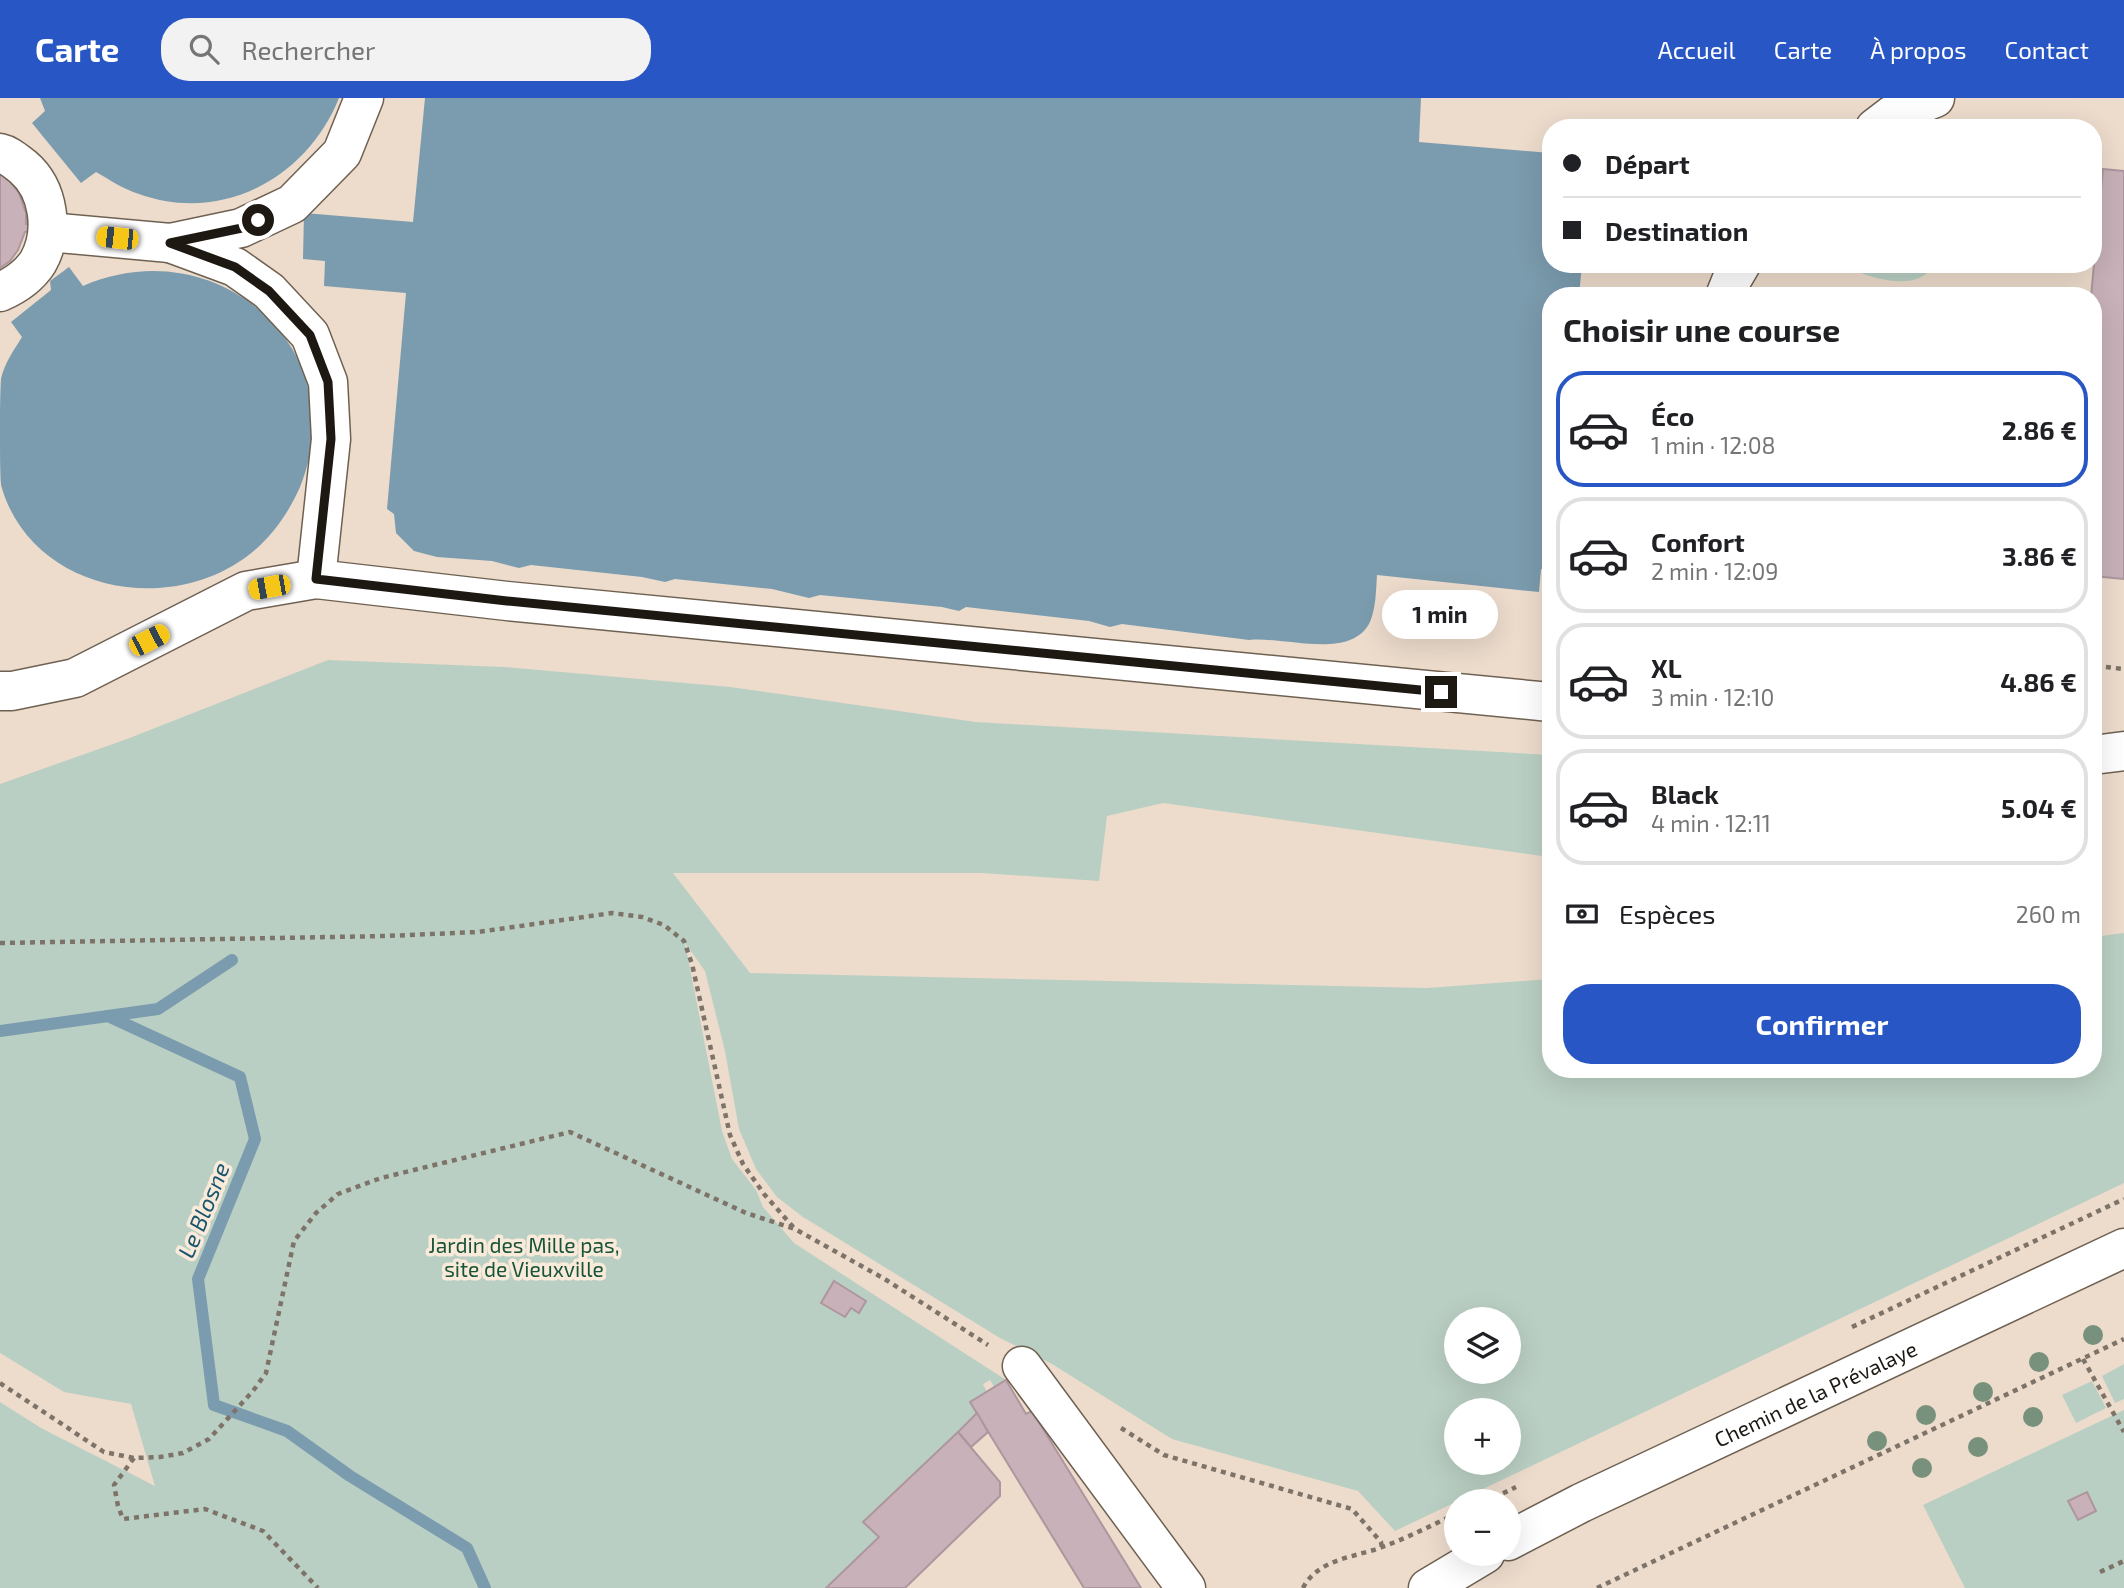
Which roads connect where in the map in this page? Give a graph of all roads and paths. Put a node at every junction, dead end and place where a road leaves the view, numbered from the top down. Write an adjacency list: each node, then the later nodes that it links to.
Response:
1 (364, 98): 6 (street)
2 (1935, 98): 3 (street)
3 (1882, 114)
4 (0, 153): 5 (street)
5 (48, 232): 6 (street); 7 (street)
6 (170, 243): 8 (street)
7 (0, 292)
8 (316, 579): 11 (street); 12 (street)
9 (2102, 667): 10 (path)
10 (2124, 669)
11 (0, 691)
12 (1542, 701)
13 (2124, 751): 14 (street)
14 (2102, 754)
15 (0, 943): 16 (path)
16 (795, 1229): 20 (path); 24 (path)
17 (2124, 1248): 26 (street, Chemin de la Prévalaye)
18 (2124, 1339): 19 (path)
19 (2083, 1359): 23 (path); 35 (path)
20 (1022, 1366): 32 (street)
21 (0, 1383): 24 (path)
22 (1117, 1425): 27 (path)
23 (2124, 1432)
24 (134, 1458): 31 (path)
25 (1444, 1519): 27 (path)
26 (1521, 1534)
27 (1381, 1546): 33 (path)
28 (2124, 1561): 30 (path)
29 (1465, 1566): 34 (street)
30 (2100, 1572)
31 (318, 1588)
32 (1186, 1588)
33 (1303, 1588)
34 (1428, 1588)
35 (1597, 1588)

